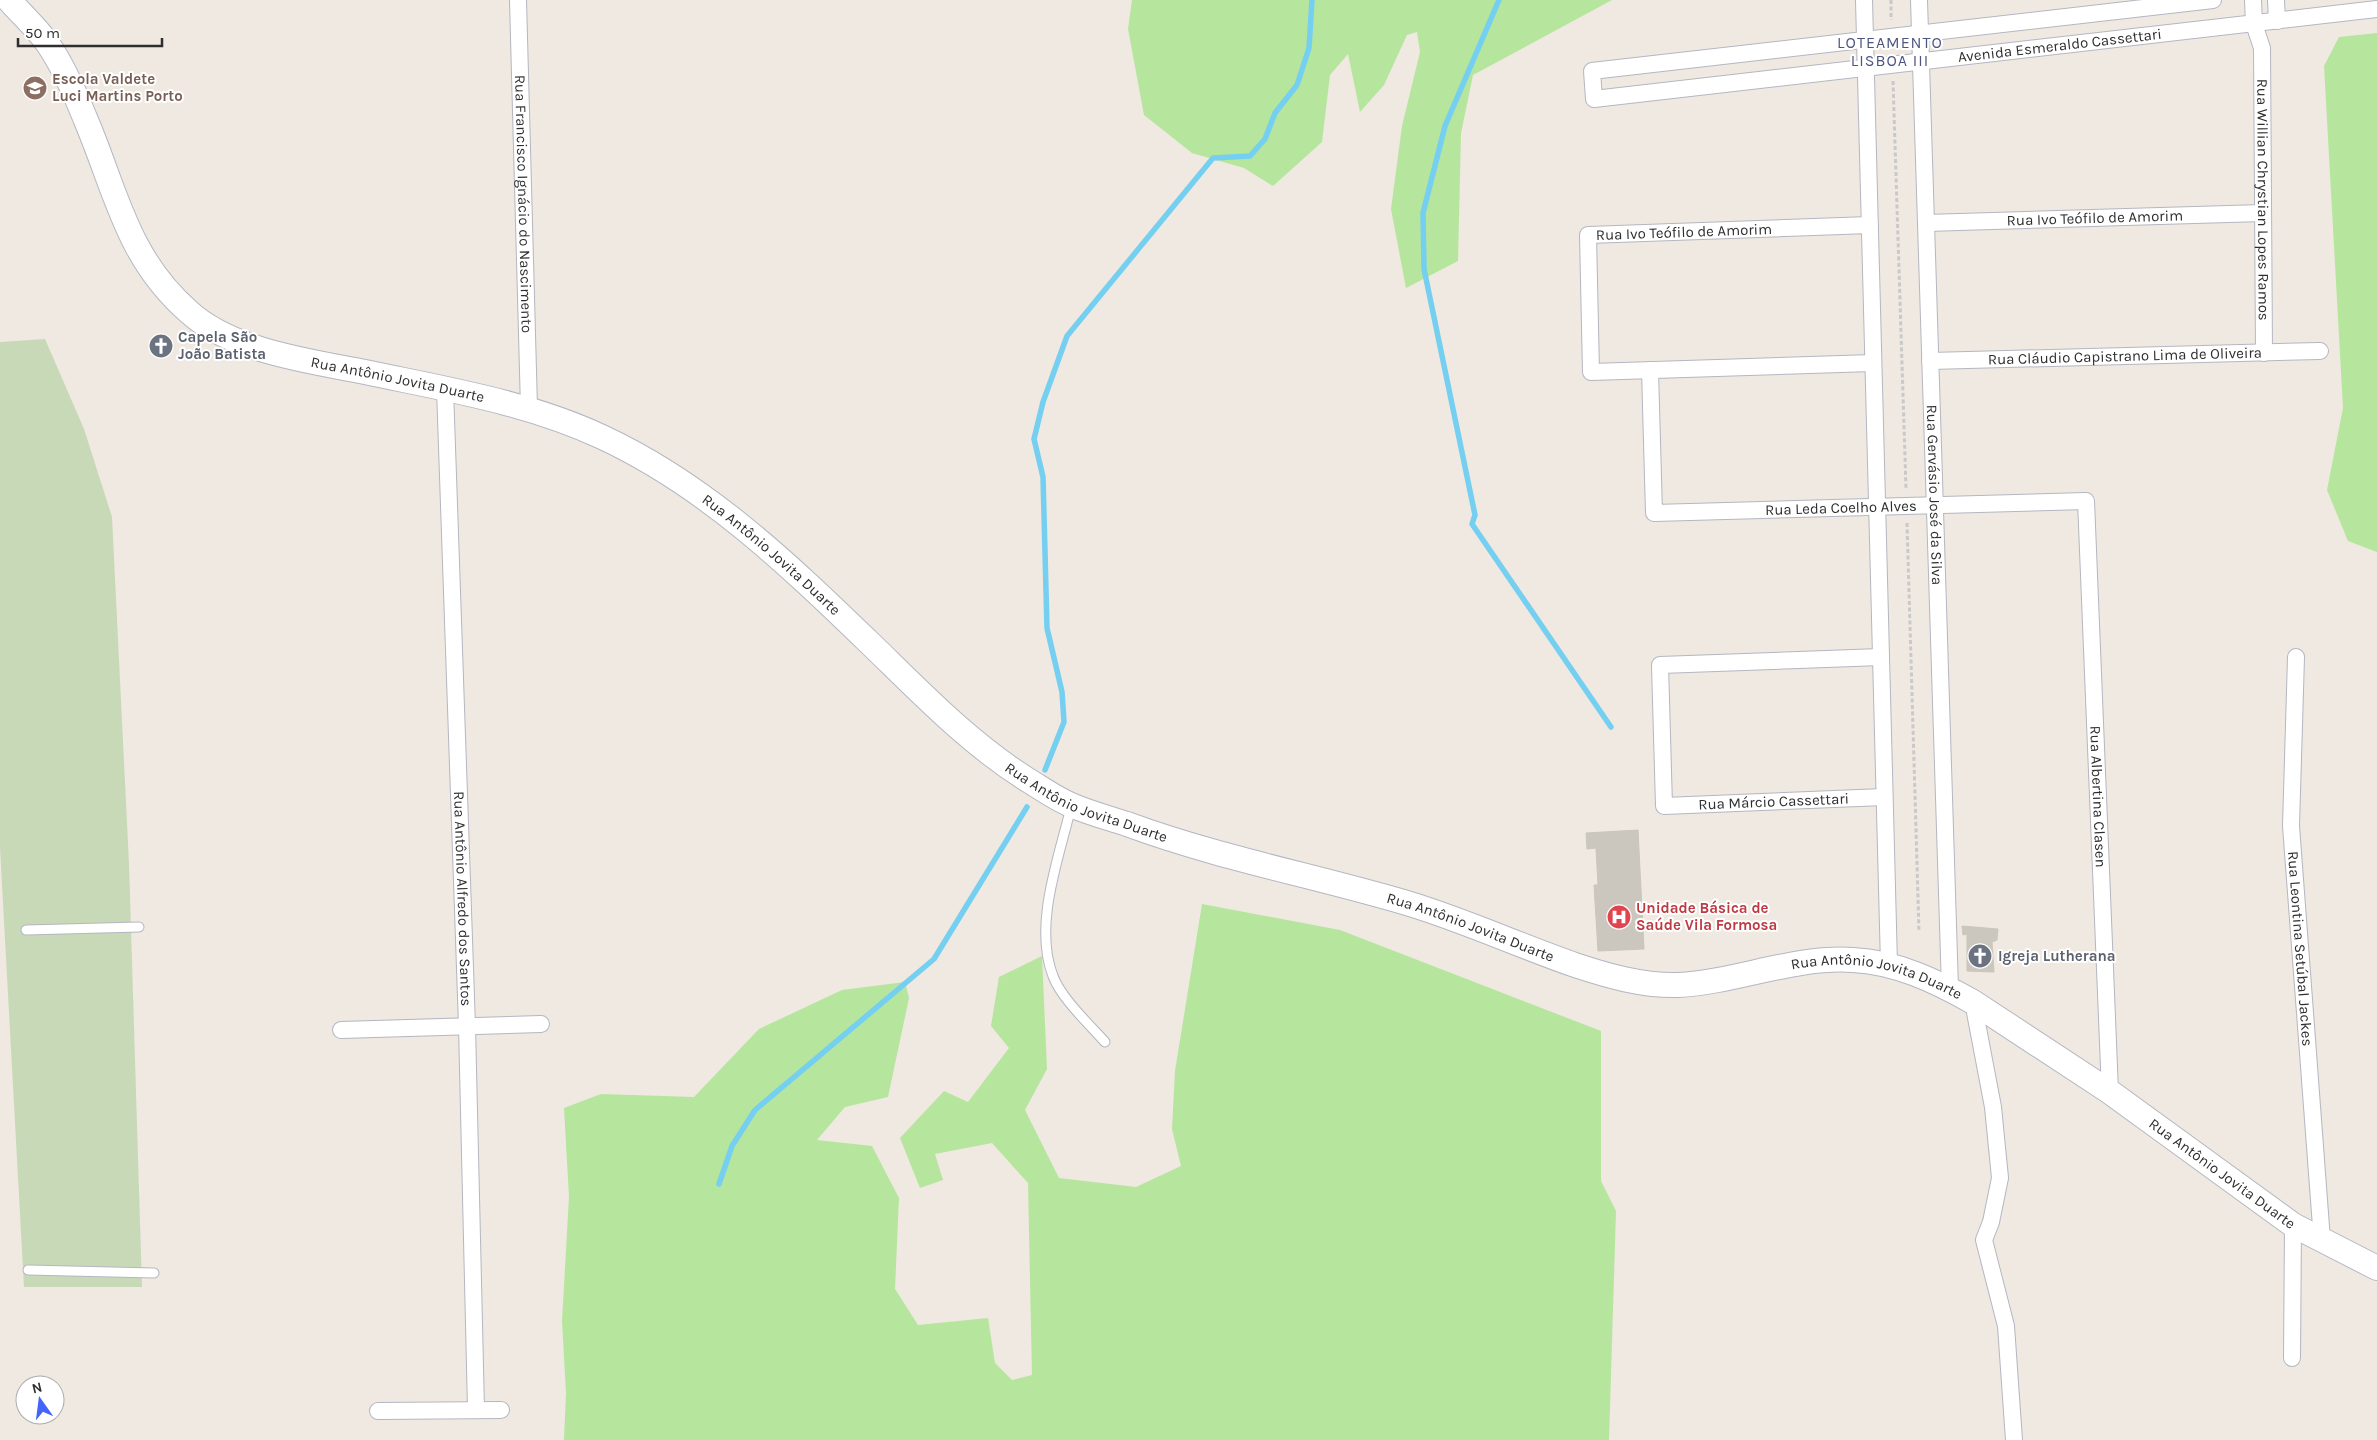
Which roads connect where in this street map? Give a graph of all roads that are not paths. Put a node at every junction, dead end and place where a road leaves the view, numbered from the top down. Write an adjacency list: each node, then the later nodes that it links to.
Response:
1 (518, 0): 25 (street, Rua Francisco Ignácio do Nascimento)
2 (1864, 0): 12 (street)
3 (1919, 0): 11 (street, Rua Gervásio José da Silva)
4 (2214, 0): 11 (street, Avenida Esmeraldo Cassettari)
5 (2253, 0): 10 (street, Rua Willian Chrystian Lopes Ramos)
6 (2276, 0): 9 (street)
7 (17, 2): 24 (main road, Rua Antônio Jovita Duarte)
8 (2377, 9): 9 (street, Avenida Esmeraldo Cassettari)
9 (2277, 21): 10 (street, Avenida Esmeraldo Cassettari); 13 (street, Rua Willian Chrystian Lopes Ramos)
10 (2254, 24): 13 (street, Rua Willian Chrystian Lopes Ramos); 14 (street, Avenida Esmeraldo Cassettari)
11 (1920, 34): 12 (street, Avenida Esmeraldo Cassettari); 14 (street, Rua Gervásio José da Silva)
12 (1865, 40): 15 (street); 15 (street, Avenida Esmeraldo Cassettari)
13 (2262, 48): 16 (street, Rua Willian Chrystian Lopes Ramos)
14 (1921, 61): 15 (street, Avenida Esmeraldo Cassettari); 17 (street, Rua Gervásio José da Silva)
15 (1866, 68): 18 (street)
16 (2263, 213): 17 (street, Rua Ivo Teófilo de Amorim); 20 (street, Rua Willian Chrystian Lopes Ramos)
17 (1926, 223): 21 (street, Rua Gervásio José da Silva)
18 (1870, 225): 22 (street); 23 (street, Rua Ivo Teófilo de Amorim)
19 (2320, 352): 20 (street, Rua Cláudio Capistrano Lima de Oliveira)
20 (2264, 353): 21 (street, Rua Cláudio Capistrano Lima de Oliveira)
21 (1930, 361): 27 (street, Rua Gervásio José da Silva)
22 (1873, 363): 23 (street); 28 (street)
23 (1650, 370): 28 (street, Rua Leda Coelho Alves)
24 (445, 389): 25 (main road, Rua Antônio Jovita Duarte); 39 (street, Rua Antônio Alfredo dos Santos)
25 (529, 408): 32 (main road, Rua Antônio Jovita Duarte)
26 (2086, 501): 27 (street, Rua Leda Coelho Alves); 42 (street, Rua Albertina Clasen)
27 (1935, 505): 28 (street, Rua Leda Coelho Alves); 36 (street, Rua Gervásio José da Silva)
28 (1877, 507): 29 (street)
29 (1881, 657): 31 (street); 31 (street, Rua Márcio Cassettari)
30 (2296, 657): 44 (street, Rua Leontina Setúbal Jackes)
31 (1884, 797): 35 (street)
32 (1072, 805): 35 (main road, Rua Antônio Jovita Duarte); 41 (lane)
33 (139, 928): 34 (lane)
34 (26, 930)
35 (1889, 965): 36 (main road, Rua Antônio Jovita Duarte)
36 (1950, 989): 37 (main road, Rua Antônio Jovita Duarte)
37 (1973, 1002): 42 (main road, Rua Antônio Jovita Duarte); 52 (street)
38 (540, 1024): 39 (street)
39 (466, 1026): 40 (street); 49 (street, Rua Antônio Alfredo dos Santos)
40 (341, 1030)
41 (1105, 1042)
42 (2110, 1092): 43 (main road, Rua Antônio Jovita Duarte)
43 (2293, 1225): 44 (main road, Rua Antônio Jovita Duarte); 48 (street)
44 (2322, 1240): 45 (main road, Rua Antônio Jovita Duarte)
45 (2377, 1268)
46 (28, 1270): 47 (lane)
47 (154, 1273)
48 (2292, 1358)
49 (476, 1409): 50 (street); 51 (street)
50 (501, 1410)
51 (378, 1412)
52 (2014, 1440)

